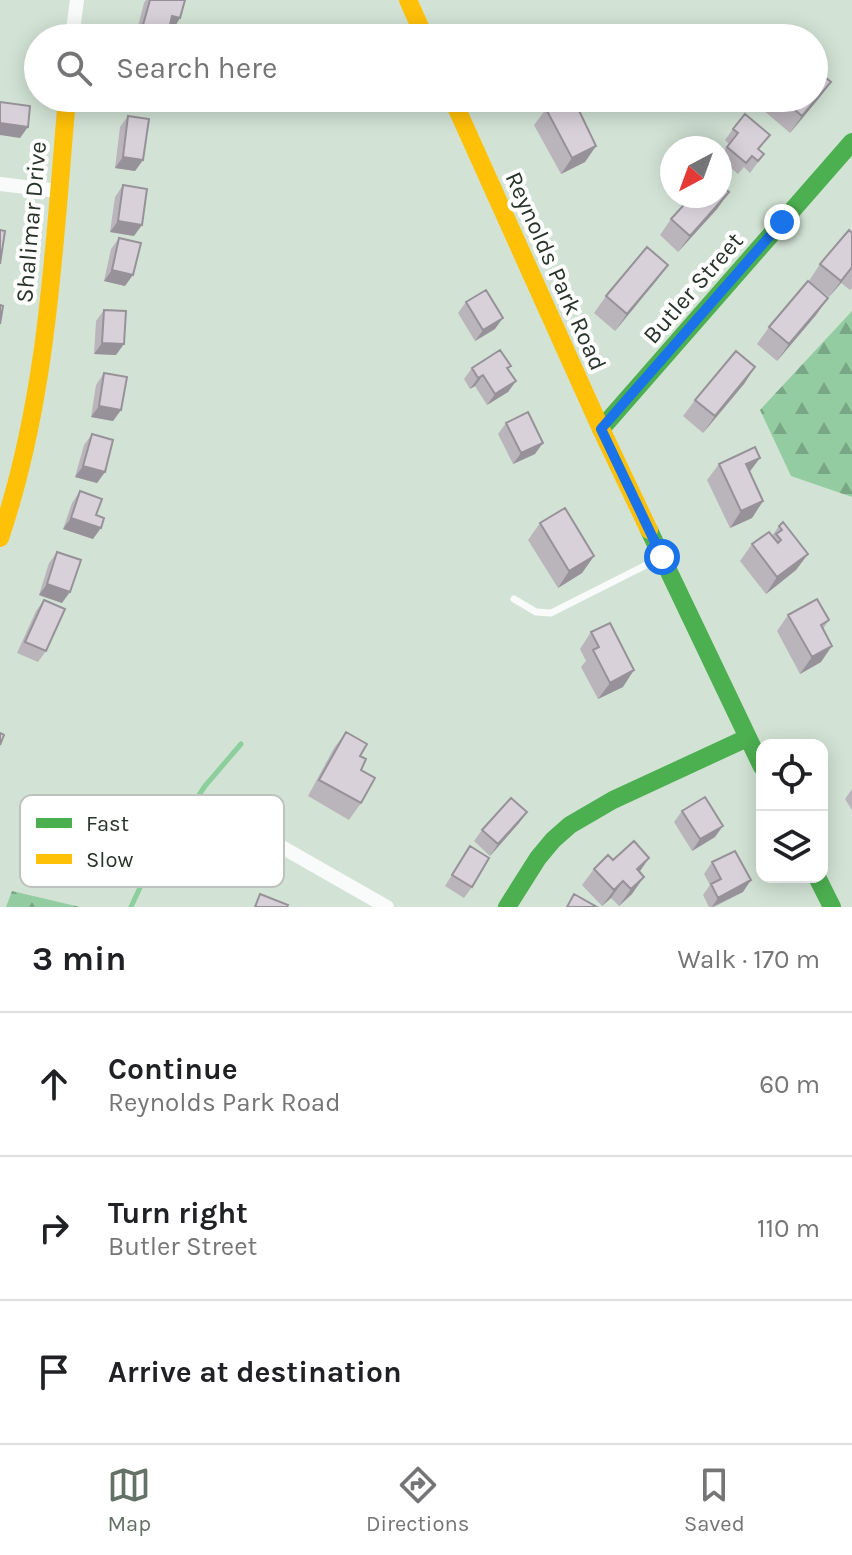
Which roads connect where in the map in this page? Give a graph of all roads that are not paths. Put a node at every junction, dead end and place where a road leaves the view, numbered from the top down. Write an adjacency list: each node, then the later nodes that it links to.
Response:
1 (77, 0): 3 (street)
2 (408, 0): 4 (street)
3 (74, 24)
4 (419, 24)
5 (66, 112): 9 (street, Shalimar Drive)
6 (458, 112): 10 (street, Reynolds Park Road)
7 (852, 142): 10 (street, Butler Street)
8 (0, 184): 9 (street)
9 (58, 191): 11 (street, Shalimar Drive)
10 (601, 429): 13 (street, Reynolds Park Road)
11 (6, 504): 12 (street, Shalimar Drive)
12 (0, 538)
13 (662, 557): 14 (lane); 15 (street, Reynolds Park Road)
14 (514, 599)
15 (747, 738): 16 (street, Reynolds Park Road); 20 (street)
16 (756, 755)
17 (284, 848): 19 (street)
18 (820, 883): 21 (street)
19 (387, 907)
20 (507, 907)
21 (832, 907)

